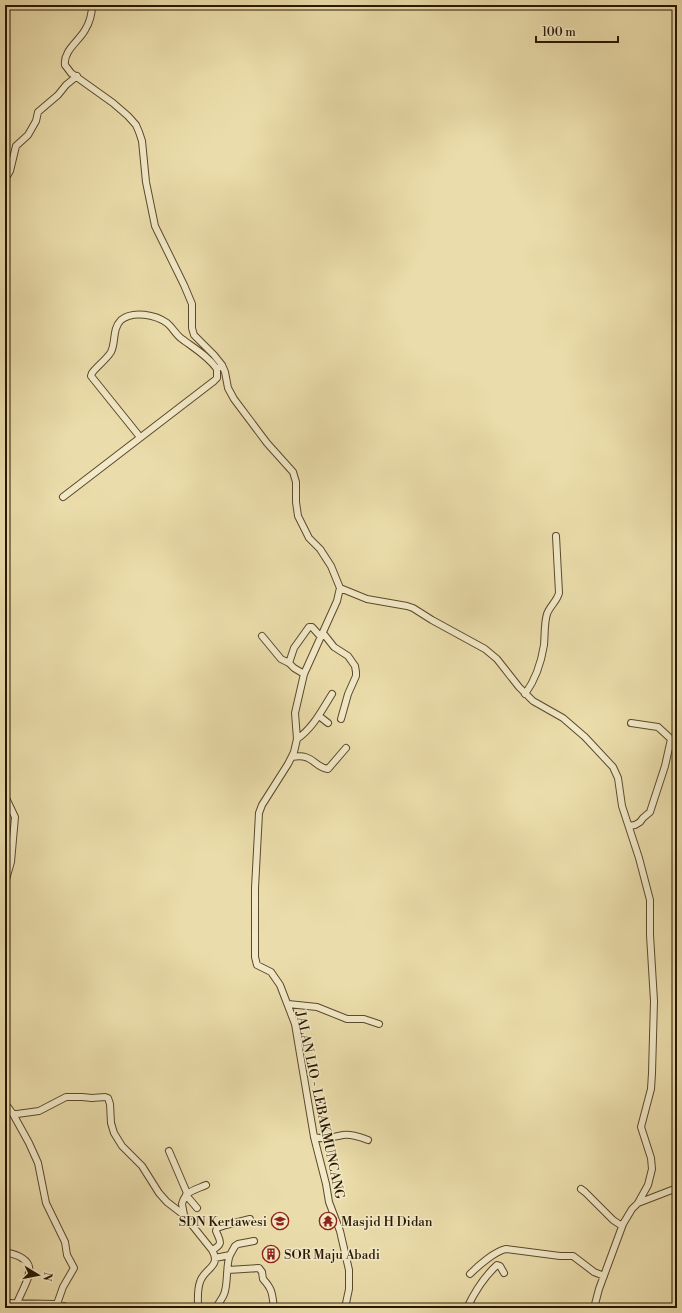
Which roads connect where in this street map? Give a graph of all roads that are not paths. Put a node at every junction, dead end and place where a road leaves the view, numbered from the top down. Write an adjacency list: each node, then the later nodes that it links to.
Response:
1 (92, 5): 6 (street)
2 (646, 5): 3 (street)
3 (652, 5)
4 (674, 5): 5 (street)
5 (677, 9)
6 (77, 76): 7 (street); 8 (street)
7 (5, 178)
8 (219, 367): 9 (street); 9 (street); 12 (street)
9 (140, 437): 10 (street)
10 (62, 498)
11 (556, 536): 18 (street)
12 (340, 588): 13 (street, JALAN LIO - LEBAKMUNCANG); 18 (street)
13 (322, 635): 15 (street); 16 (street, JALAN LIO - LEBAKMUNCANG); 20 (street)
14 (262, 636): 15 (street)
15 (289, 663): 16 (street)
16 (304, 674): 23 (street, JALAN LIO - LEBAKMUNCANG)
17 (332, 694): 19 (street)
18 (525, 694): 28 (street)
19 (319, 716): 21 (street); 23 (street)
20 (341, 719)
21 (328, 723)
22 (631, 723): 24 (street)
23 (297, 738): 26 (street, JALAN LIO - LEBAKMUNCANG)
24 (674, 740): 28 (street)
25 (346, 748): 26 (street)
26 (292, 757): 30 (street, JALAN LIO - LEBAKMUNCANG)
27 (5, 796): 29 (street)
28 (629, 826): 41 (street)
29 (5, 883)
30 (288, 1004): 31 (street); 34 (street, JALAN LIO - LEBAKMUNCANG)
31 (379, 1024)
32 (5, 1103): 33 (street)
33 (13, 1114): 43 (street); 59 (street)
34 (314, 1137): 35 (street); 64 (street, JALAN LIO - LEBAKMUNCANG)
35 (368, 1140)
36 (169, 1150): 40 (street)
37 (206, 1185): 40 (street)
38 (677, 1188): 41 (street)
39 (581, 1189): 45 (street)
40 (187, 1194): 42 (street); 43 (street)
41 (638, 1203): 45 (street)
42 (197, 1208)
43 (184, 1215): 47 (street)
44 (250, 1219): 47 (street)
45 (622, 1226): 56 (street)
46 (254, 1241): 49 (street)
47 (212, 1250): 51 (street)
48 (5, 1252): 58 (street)
49 (230, 1255): 51 (street); 53 (street)
50 (492, 1256): 52 (street); 55 (street); 56 (street)
51 (215, 1258): 61 (street)
52 (497, 1265): 54 (street); 65 (street)
53 (228, 1270): 62 (street); 63 (street)
54 (504, 1273)
55 (470, 1274)
56 (604, 1276): 66 (street)
57 (5, 1303): 58 (street)
58 (17, 1303): 59 (street)
59 (57, 1304): 60 (street)
60 (71, 1308)
61 (198, 1308)
62 (216, 1308)
63 (274, 1308)
64 (344, 1308)
65 (467, 1308)
66 (594, 1308)

